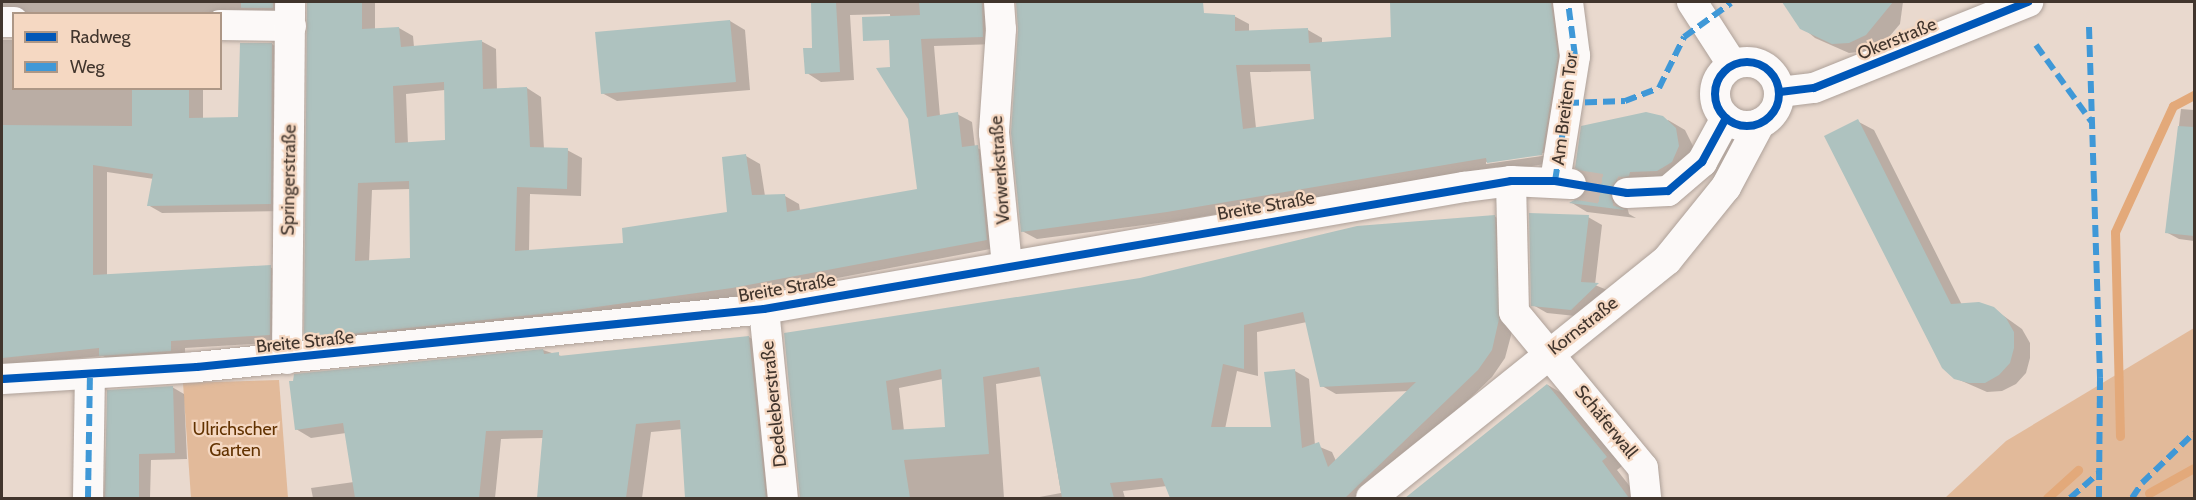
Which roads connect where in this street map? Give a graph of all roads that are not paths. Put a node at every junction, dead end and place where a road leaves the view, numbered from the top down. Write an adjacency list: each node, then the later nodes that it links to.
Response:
1 (999, 2): 14 (street, Vorwerkstraße)
2 (1568, 2): 12 (street, Am Breiten Tor)
3 (1692, 2): 7 (street)
4 (2029, 2): 8 (street, Okerstraße)
5 (290, 14): 6 (street); 17 (street, Springerstraße)
6 (222, 25)
7 (1732, 64): 8 (street); 9 (street)
8 (1780, 92): 10 (street)
9 (1726, 118): 10 (street); 13 (street)
10 (1760, 123): 16 (street, Kornstraße)
11 (1511, 181): 12 (street, Breite Straße); 14 (street, Breite Straße); 16 (street, Schäferwall)
12 (1563, 182)
13 (1627, 193)
14 (1007, 266): 15 (street, Breite Straße)
15 (764, 309): 17 (street, Breite Straße); 21 (street, Dedeleberstraße)
16 (1549, 352): 22 (street, Kornstraße); 23 (street, Schäferwall)
17 (287, 359): 18 (street, Breite Straße)
18 (90, 375): 19 (street, Breite Straße); 20 (street)
19 (2, 379)
20 (88, 498)
21 (783, 498)
22 (1371, 498)
23 (1646, 498)

